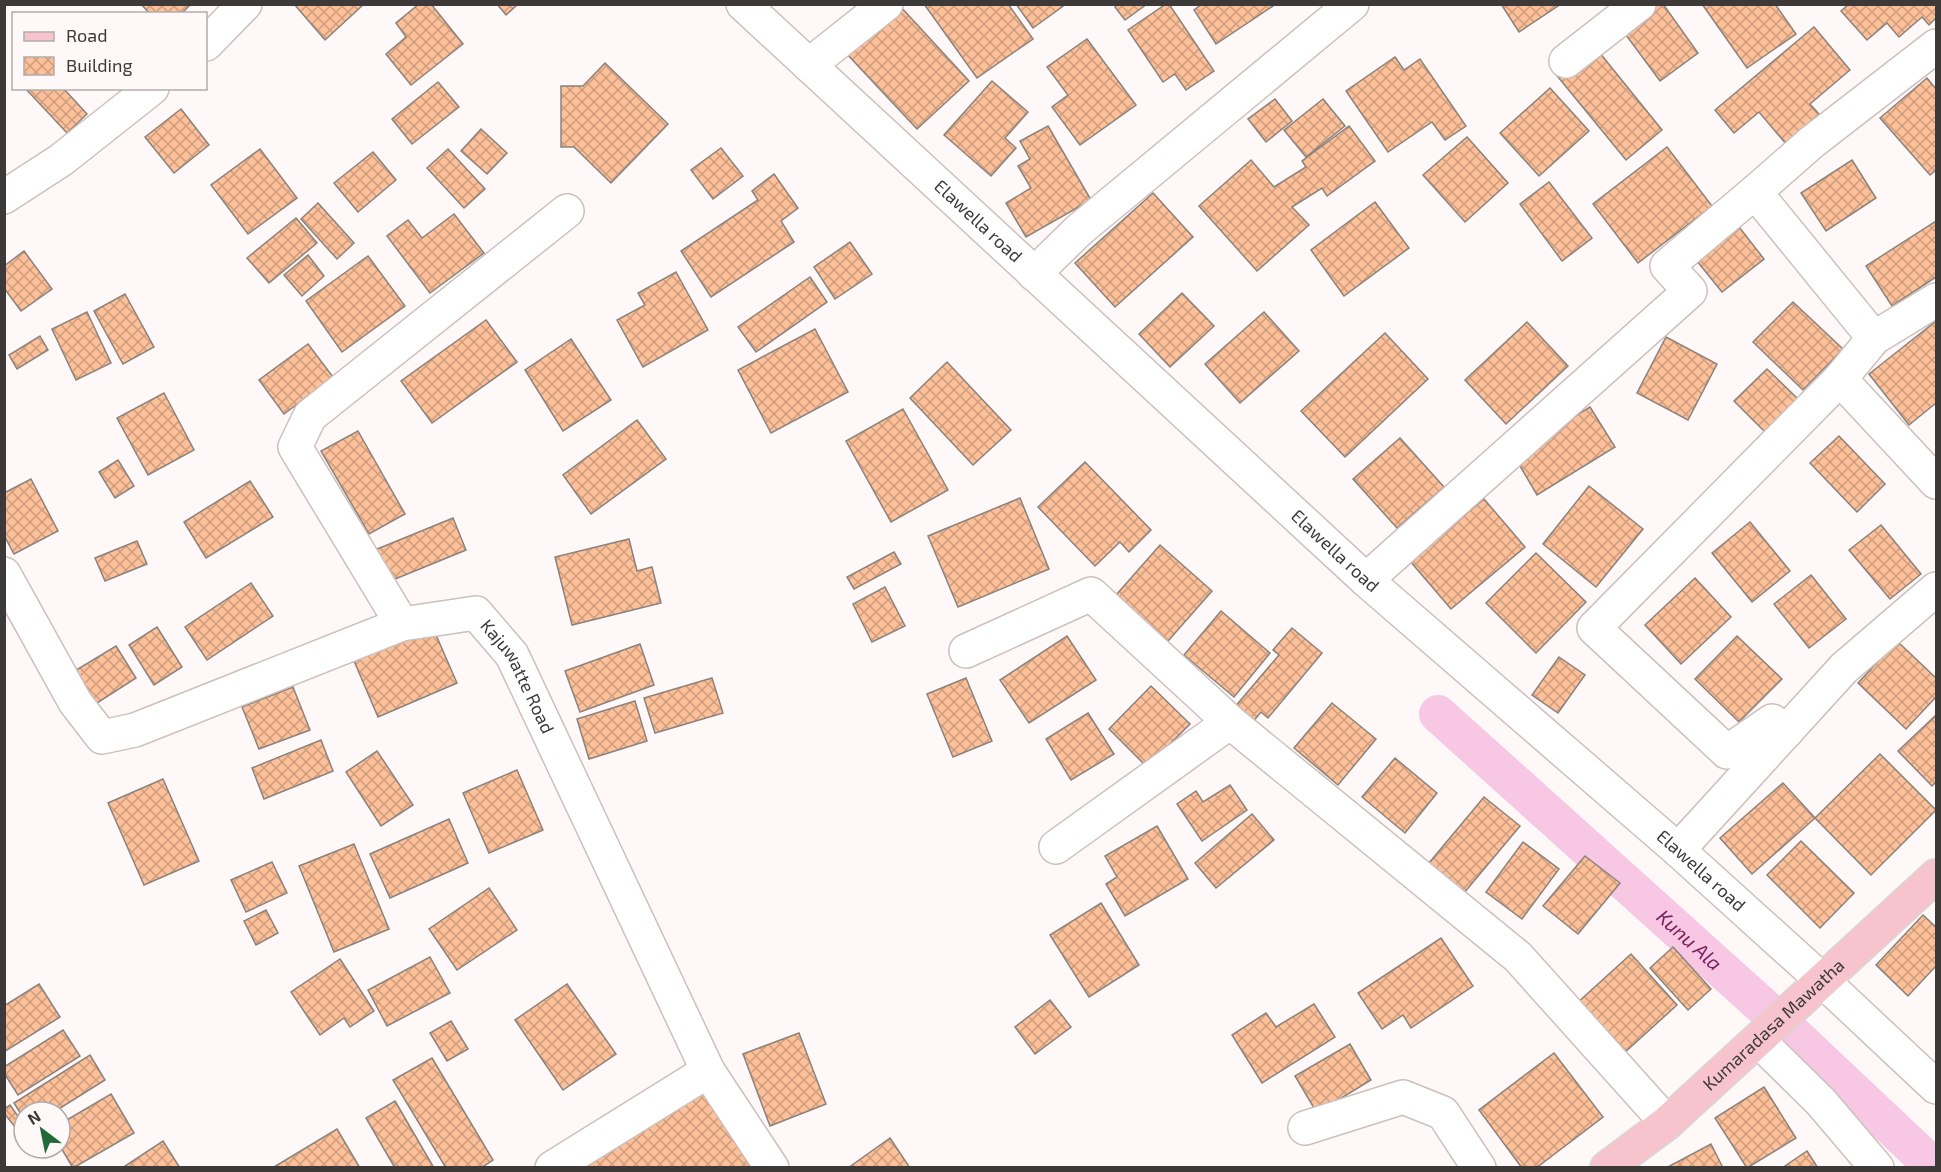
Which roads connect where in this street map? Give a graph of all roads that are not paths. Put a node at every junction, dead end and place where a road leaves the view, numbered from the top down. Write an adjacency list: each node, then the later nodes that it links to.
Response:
1 (245, 4): 6 (street)
2 (743, 4): 9 (street, Elawella road)
3 (886, 4): 9 (street)
4 (1352, 4): 14 (street)
5 (1639, 4): 8 (street)
6 (207, 43)
7 (1936, 46): 11 (street)
8 (1566, 61)
9 (809, 65): 14 (street, Elawella road)
10 (149, 90): 12 (street)
11 (1755, 192): 16 (street); 20 (street)
12 (4, 197)
13 (567, 211): 22 (street)
14 (1034, 274): 20 (street, Elawella road)
15 (1936, 300): 16 (street)
16 (1874, 339): 17 (street)
17 (1840, 379): 18 (street); 25 (street)
18 (1936, 482)
19 (4, 574): 22 (street, Kajuwatte Road)
20 (1366, 580): 27 (street, Elawella road)
21 (1936, 589): 25 (street)
22 (402, 624): 31 (street, Kajuwatte Road)
23 (966, 651): 24 (street)
24 (1230, 722): 26 (street); 33 (street)
25 (1787, 731): 27 (street)
26 (1056, 847)
27 (1678, 850): 29 (street, Elawella road)
28 (1936, 876): 29 (main road, Kumaradasa Mawatha)
29 (1823, 981): 30 (main road, Kumaradasa Mawatha); 32 (street, Elawella road)
30 (1758, 1040): 33 (main road, Kumaradasa Mawatha); 39 (street)
31 (708, 1071): 35 (street); 36 (street, Kajuwatte Road)
32 (1936, 1087)
33 (1667, 1124): 38 (main road, Kumaradasa Mawatha)
34 (1305, 1128): 37 (street)
35 (552, 1167)
36 (772, 1167)
37 (1479, 1167)
38 (1607, 1167)
39 (1877, 1167)

